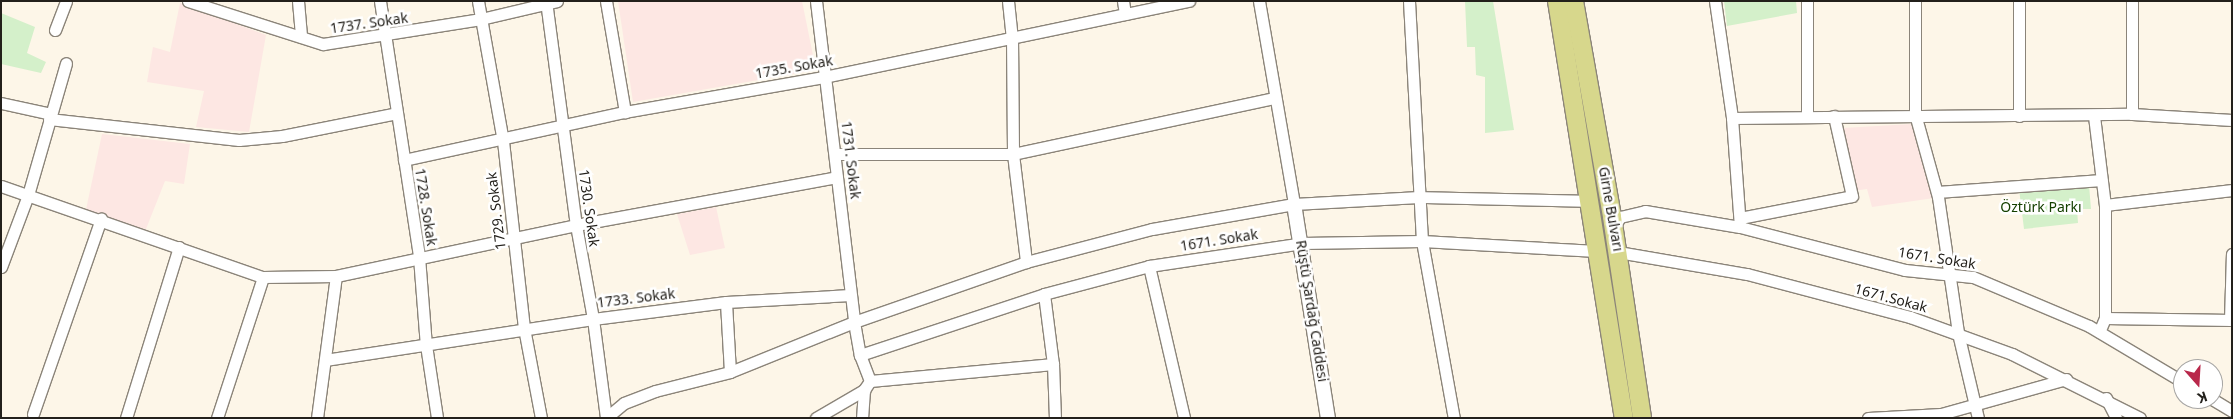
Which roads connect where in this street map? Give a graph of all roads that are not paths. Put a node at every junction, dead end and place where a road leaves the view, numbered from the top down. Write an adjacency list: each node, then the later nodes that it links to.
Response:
1 (66, 1): 23 (street)
2 (188, 1): 24 (street, 1737. Sokak)
3 (298, 1): 24 (street)
4 (380, 1): 25 (street, 1728. Sokak)
5 (478, 1): 22 (street, 1729. Sokak)
6 (606, 1): 31 (street)
7 (816, 1): 28 (street, 1731. Sokak)
8 (1008, 1): 26 (street)
9 (1123, 1): 21 (street)
10 (1189, 1): 21 (street, 1735. Sokak)
11 (1259, 1): 29 (street)
12 (1409, 1): 53 (street)
13 (1557, 1): 54 (main road, Girne Bulvarı)
14 (1574, 1): 60 (main road, Girne Bulvarı)
15 (1715, 1): 40 (street)
16 (1807, 1): 39 (street)
17 (1915, 1): 33 (street)
18 (2019, 1): 36 (street)
19 (2132, 1): 34 (street)
20 (550, 2): 22 (street, 1737. Sokak); 42 (street, 1730. Sokak)
21 (1125, 14): 26 (street, 1735. Sokak)
22 (481, 19): 25 (street, 1737. Sokak); 43 (street, 1729. Sokak)
23 (55, 30)
24 (301, 37): 25 (street, 1737. Sokak)
25 (385, 37): 32 (street, 1728. Sokak)
26 (1012, 37): 28 (street, 1735. Sokak); 45 (street)
27 (66, 63): 38 (street)
28 (824, 78): 31 (street, 1735. Sokak); 44 (street, 1731. Sokak)
29 (1275, 98): 45 (street); 55 (street)
30 (1, 103): 38 (street)
31 (625, 112): 42 (street, 1735. Sokak)
32 (396, 113): 38 (street); 46 (street, 1728. Sokak)
33 (1916, 114): 35 (street); 36 (street); 51 (street)
34 (2132, 114): 37 (street); 41 (street)
35 (1834, 116): 39 (street); 58 (street)
36 (2019, 116): 37 (street)
37 (2094, 116): 48 (street)
38 (50, 117): 52 (street)
39 (1807, 117): 40 (street)
40 (1732, 118): 58 (street)
41 (2232, 120)
42 (563, 127): 43 (street, 1735. Sokak); 59 (street, 1730. Sokak)
43 (502, 141): 46 (street, 1735. Sokak); 61 (street, 1729. Sokak)
44 (836, 154): 45 (street); 47 (street, 1731. Sokak)
45 (1013, 154): 69 (street)
46 (404, 160): 68 (street, 1728. Sokak)
47 (837, 177): 59 (street); 76 (street, 1731. Sokak)
48 (2102, 180): 51 (street); 56 (street)
49 (1, 186): 52 (street)
50 (2232, 190): 56 (street)
51 (1937, 192): 72 (street)
52 (28, 196): 57 (street); 71 (street)
53 (1419, 197): 54 (street, 1671. Sokak); 55 (street, 1671. Sokak); 62 (street)
54 (1589, 201): 65 (main road, Girne Bulvarı)
55 (1294, 204): 63 (street, Rüştü Şardağ Caddesi); 69 (street, 1671. Sokak)
56 (2105, 205): 78 (street)
57 (101, 219): 64 (street); 95 (street)
58 (1740, 223): 60 (street, 1671. Sokak); 72 (street, 1671. Sokak)
59 (576, 225): 61 (street); 79 (street, 1730. Sokak)
60 (1614, 227): 66 (main road, Girne Bulvarı)
61 (514, 238): 68 (street); 82 (street, 1729. Sokak)
62 (1422, 241): 63 (street, 1671. Sokak); 65 (street, 1671. Sokak); 107 (street)
63 (1302, 243): 70 (street, 1671. Sokak); 106 (street, Rüştü Şardağ Caddesi)
64 (179, 246): 74 (street); 96 (street)
65 (1597, 250): 108 (main road, Girne Bulvarı)
66 (1618, 252): 84 (street, 1671.Sokak); 109 (main road, Girne Bulvarı)
67 (2232, 254): 80 (street)
68 (419, 257): 73 (street); 85 (street, 1728. Sokak)
69 (1026, 262): 81 (street, 1671. Sokak)
70 (1149, 266): 75 (street, 1671. Sokak); 105 (street)
71 (1, 267)
72 (1952, 274): 83 (street, 1671. Sokak); 84 (street)
73 (336, 276): 74 (street); 87 (street)
74 (263, 277): 97 (street)
75 (1044, 294): 86 (street, 1671. Sokak); 88 (street)
76 (850, 295): 77 (street, 1733. Sokak); 81 (street, 1731. Sokak)
77 (726, 302): 79 (street, 1733. Sokak); 89 (street)
78 (2105, 318): 80 (street); 83 (street)
79 (593, 319): 82 (street, 1733. Sokak); 101 (street, 1730. Sokak)
80 (2231, 320)
81 (854, 322): 86 (street, 1731. Sokak); 89 (street, 1671. Sokak)
82 (524, 328): 85 (street, 1733. Sokak); 100 (street, 1729. Sokak)
83 (2098, 332): 90 (street, 1671. Sokak)
84 (1958, 333): 91 (street, 1671.Sokak); 94 (street)
85 (426, 345): 87 (street, 1733. Sokak); 99 (street, 1728. Sokak)
86 (860, 355): 92 (street, 1731. Sokak)
87 (325, 360): 98 (street)
88 (1054, 364): 92 (street); 104 (street)
89 (730, 372): 101 (street, 1671. Sokak)
90 (2173, 376)
91 (2066, 379): 93 (street, 1671.Sokak); 94 (street)
92 (867, 386): 102 (street); 103 (street)
93 (2106, 398): 111 (street); 112 (street, 1671.Sokak)
94 (1977, 412): 110 (street)
95 (33, 414)
96 (126, 418)
97 (217, 418)
98 (317, 418)
99 (437, 418)
100 (541, 418)
101 (606, 418)
102 (816, 418)
103 (862, 418)
104 (1055, 418)
105 (1184, 418)
106 (1328, 418)
107 (1454, 418)
108 (1624, 418)
109 (1642, 418)
110 (1868, 418)
111 (2116, 418)
112 (2140, 418)

